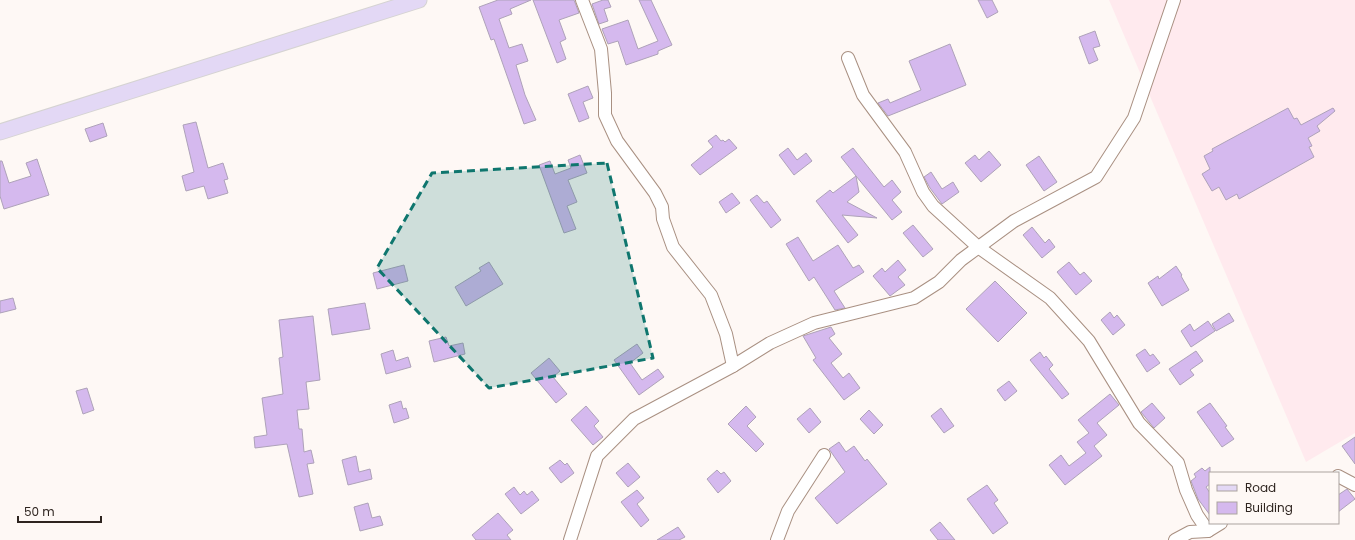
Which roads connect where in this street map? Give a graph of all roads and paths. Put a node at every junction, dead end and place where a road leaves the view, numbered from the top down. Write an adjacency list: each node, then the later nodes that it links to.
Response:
1 (419, 0): 5 (main road)
2 (582, 0): 7 (street)
3 (1174, 0): 6 (street)
4 (848, 58): 6 (street)
5 (0, 132)
6 (978, 247): 7 (street); 12 (street)
7 (733, 366): 13 (street)
8 (824, 455): 14 (street)
9 (1339, 477): 10 (street)
10 (1355, 485)
11 (1219, 524): 12 (street)
12 (1208, 531): 15 (street)
13 (570, 540)
14 (777, 540)
15 (1175, 540)

